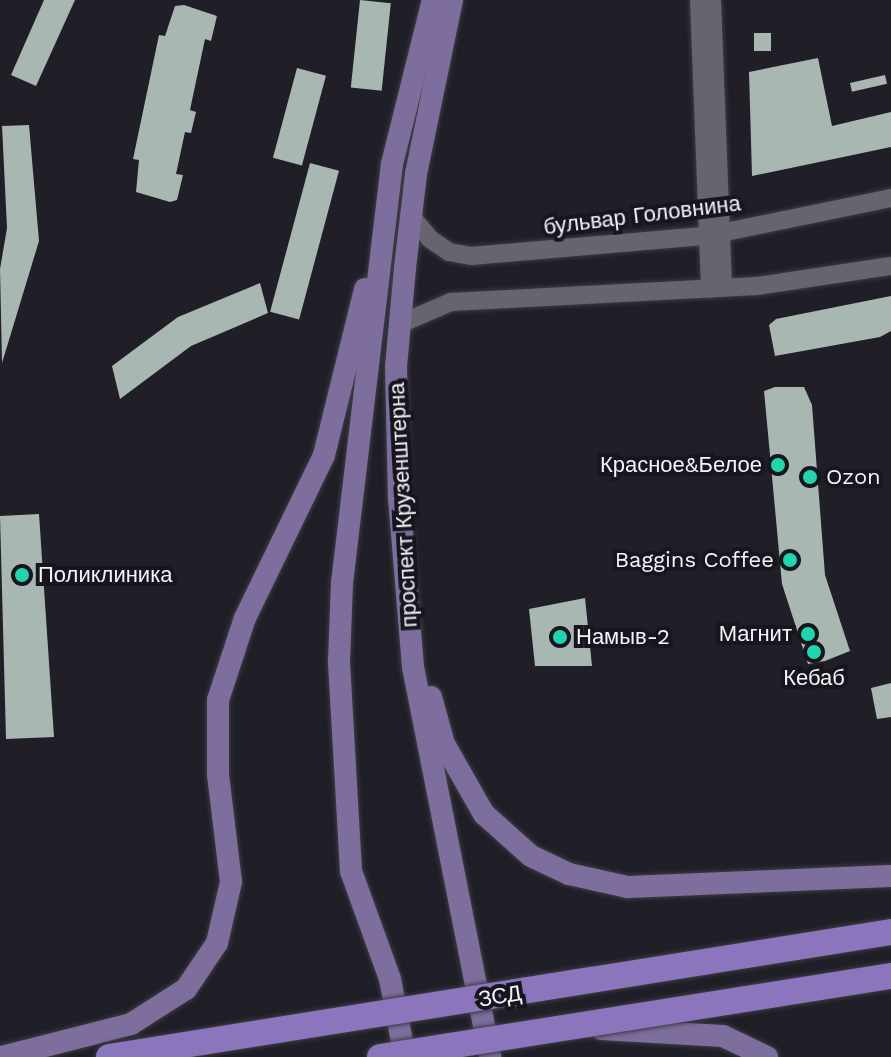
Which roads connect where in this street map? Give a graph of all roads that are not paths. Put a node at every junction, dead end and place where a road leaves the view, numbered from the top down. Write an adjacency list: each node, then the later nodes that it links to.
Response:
1 (433, 0): 5 (main road, проспект Крузенштерна)
2 (452, 0): 7 (main road, проспект Крузенштерна)
3 (699, 0): 8 (street)
4 (712, 0): 8 (street)
5 (392, 164): 17 (main road); 20 (main road, проспект Крузенштерна)
6 (891, 198): 8 (street, бульвар Головнина)
7 (411, 216): 8 (street, бульвар Головнина); 11 (main road, проспект Крузенштерна)
8 (713, 234): 10 (street)
9 (891, 266): 10 (street)
10 (716, 288): 11 (street)
11 (400, 324): 12 (main road, проспект Крузенштерна)
12 (399, 497): 13 (main road); 21 (main road, проспект Крузенштерна)
13 (891, 876)
14 (891, 932): 18 (highway, ЗСД, bridge)
15 (891, 976): 16 (highway, ЗСД, bridge)
16 (579, 1027): 19 (highway, ЗСД, bridge); 22 (main road)
17 (2, 1057)
18 (109, 1057)
19 (380, 1057)
20 (405, 1057)
21 (490, 1057)
22 (767, 1057)

